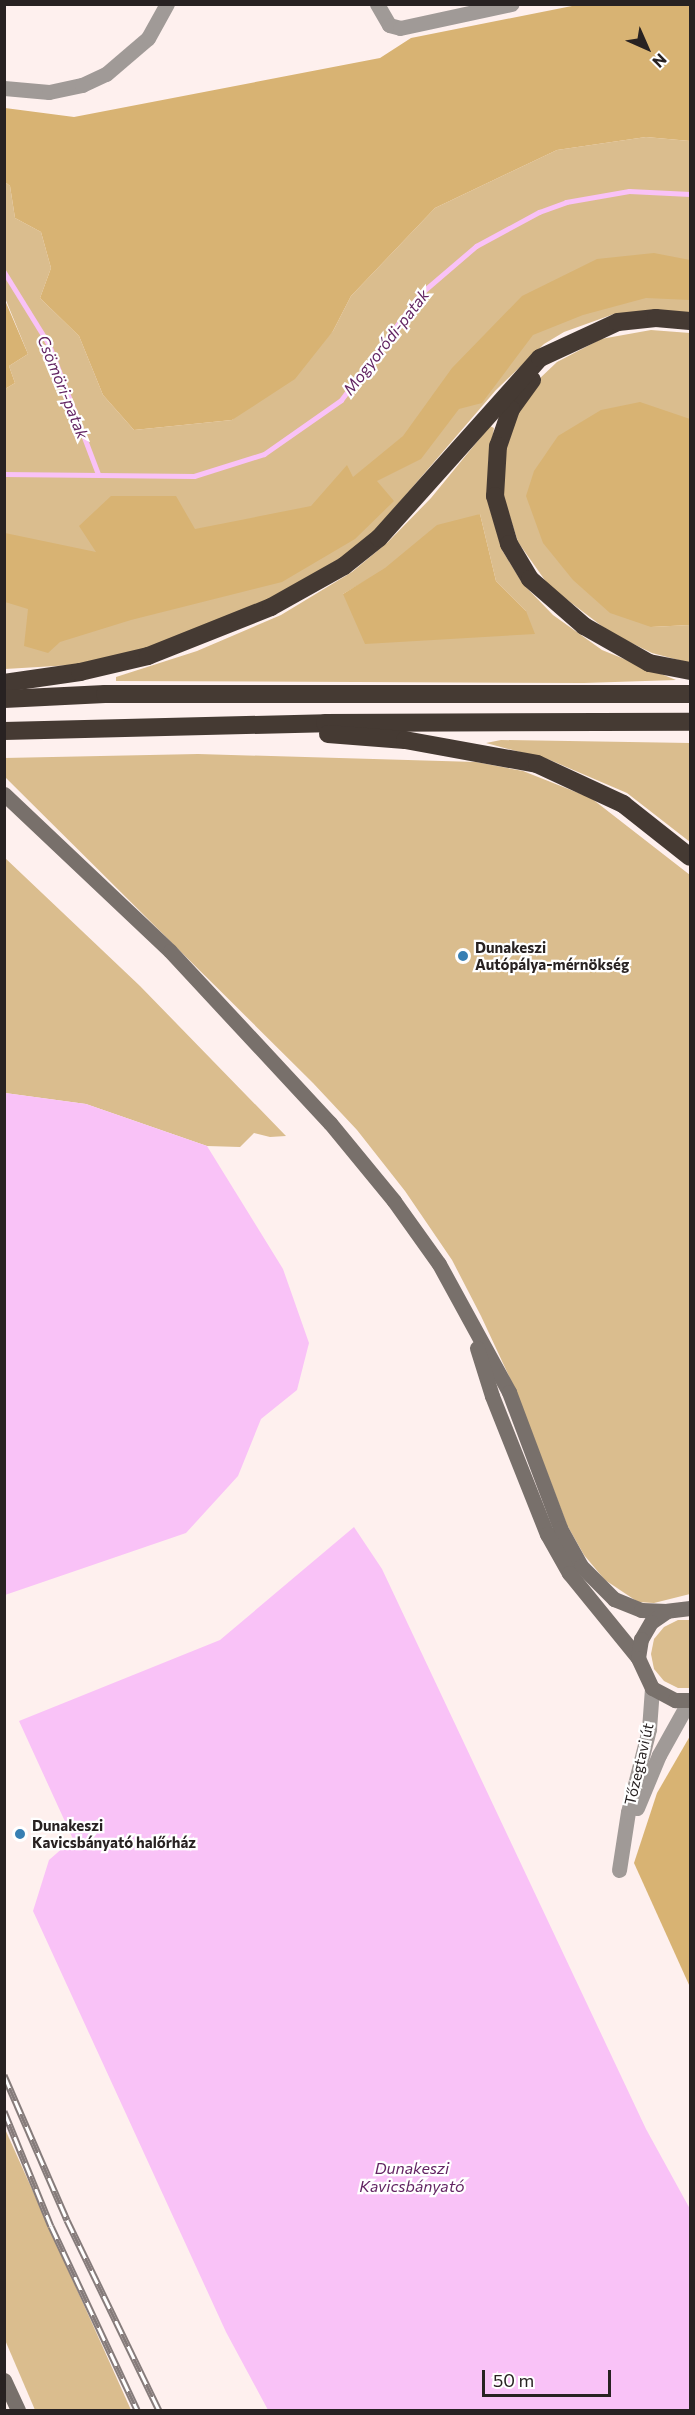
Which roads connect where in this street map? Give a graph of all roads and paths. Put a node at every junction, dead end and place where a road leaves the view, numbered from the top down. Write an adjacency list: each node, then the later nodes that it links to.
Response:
1 (167, 4): 4 (street)
2 (377, 4): 3 (street)
3 (511, 4)
4 (4, 88)
5 (690, 321): 6 (highway)
6 (574, 339): 7 (highway); 8 (highway)
7 (690, 671)
8 (4, 683)
9 (690, 694): 10 (highway)
10 (4, 699)
11 (690, 722): 12 (highway)
12 (234, 727): 13 (highway); 15 (highway)
13 (4, 730)
14 (4, 794): 16 (main road)
15 (690, 857)
16 (469, 1319): 18 (main road); 19 (main road)
17 (690, 1608): 18 (main road)
18 (666, 1611): 19 (main road)
19 (638, 1658): 20 (main road)
20 (652, 1688): 21 (main road); 22 (street, Tőzegtavi út)
21 (690, 1700): 22 (street, Tőzegtavi út)
22 (623, 1841): 23 (street, Tőzegtavi út)
23 (619, 1870)
24 (4, 2380): 25 (main road)
25 (18, 2410)

